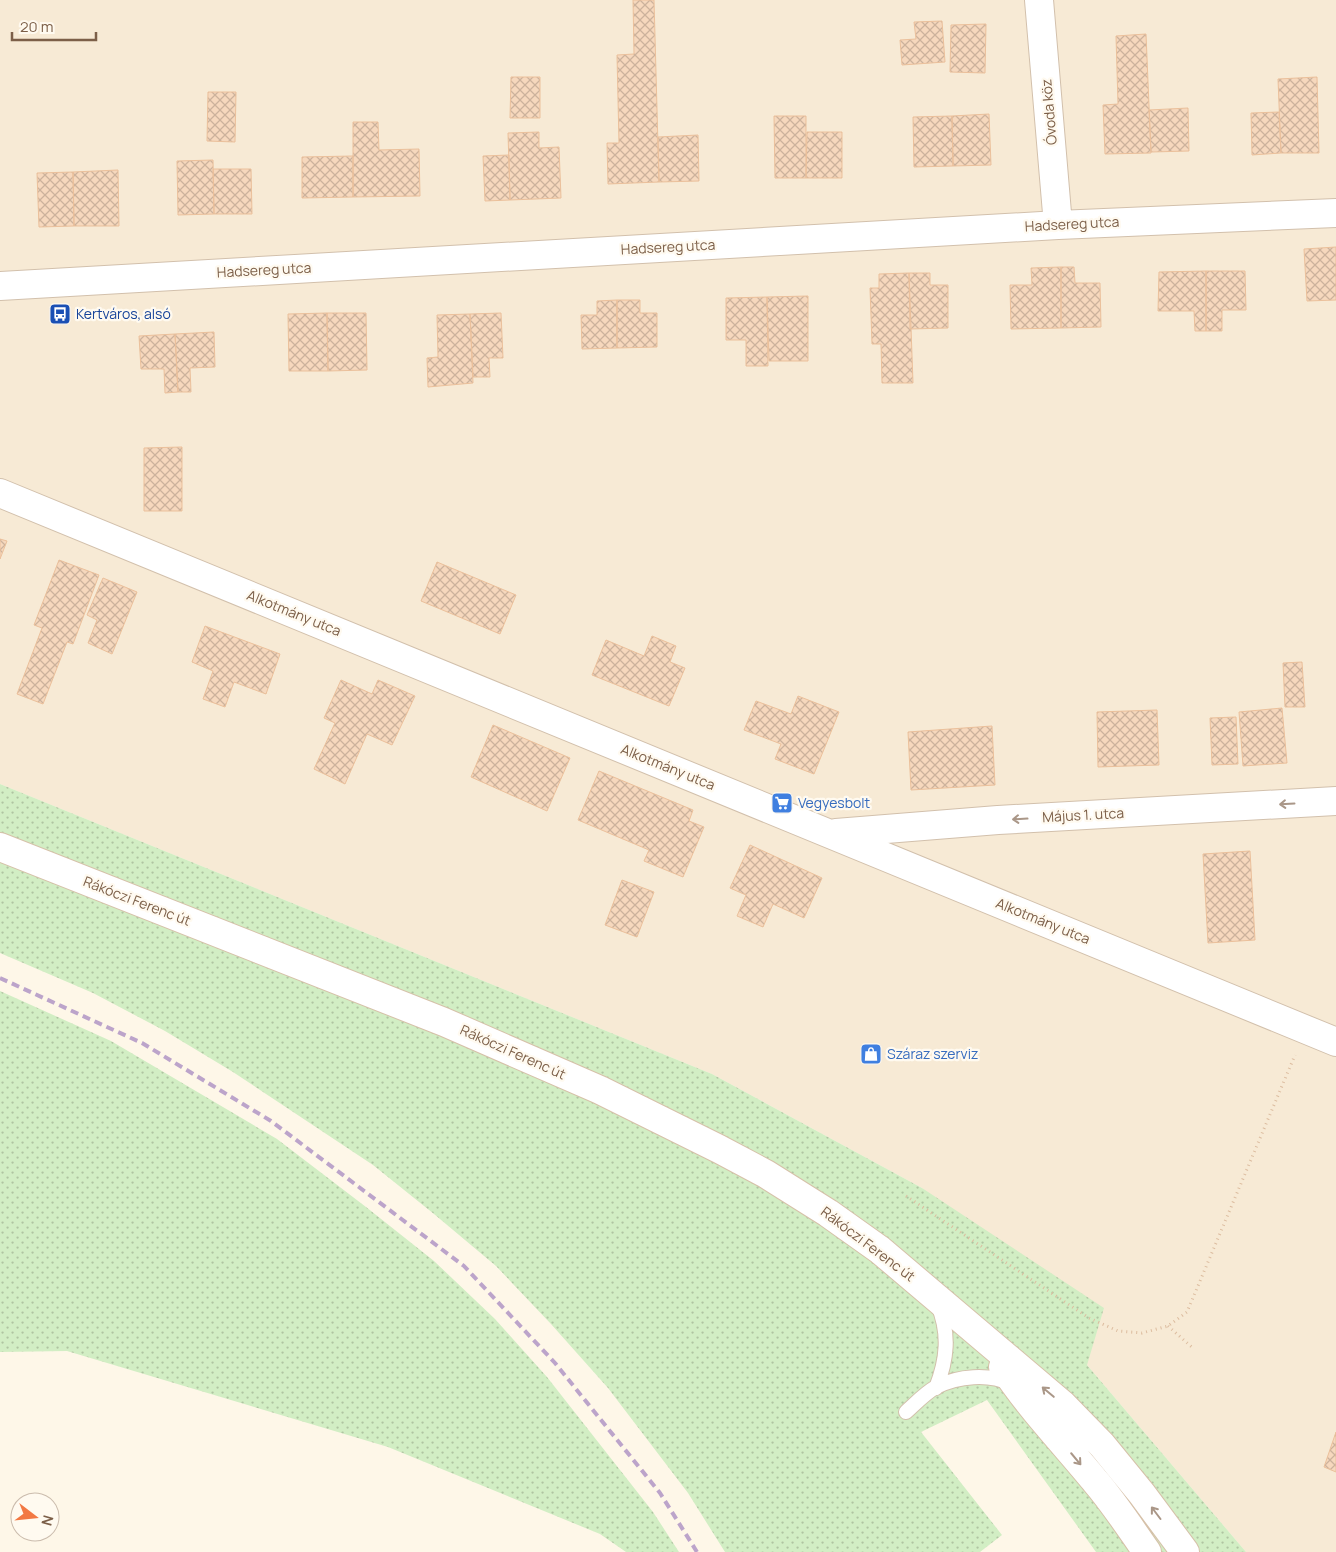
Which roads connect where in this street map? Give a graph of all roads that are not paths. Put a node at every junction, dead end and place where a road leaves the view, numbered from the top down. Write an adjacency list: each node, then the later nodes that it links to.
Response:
1 (1039, 0): 3 (street, Óvoda köz)
2 (1336, 213): 3 (street, Hadsereg utca)
3 (1058, 225): 4 (street, Hadsereg utca)
4 (0, 286)
5 (0, 493): 7 (street, Alkotmány utca)
6 (1336, 801): 7 (street, Május 1. utca, one-way to 7)
7 (830, 833): 9 (street, Alkotmány utca)
8 (0, 847): 10 (street, Rákóczi Ferenc út)
9 (1336, 1042)
10 (934, 1296): 11 (street, Rákóczi Ferenc út); 13 (lane)
11 (983, 1337): 12 (street, Rákóczi Ferenc út); 16 (street, Rákóczi Ferenc út, one-way to 11)
12 (1016, 1387): 13 (lane); 15 (street, Rákóczi Ferenc út, one-way to 15)
13 (936, 1388): 14 (lane)
14 (906, 1412)
15 (1146, 1552)
16 (1185, 1552)

